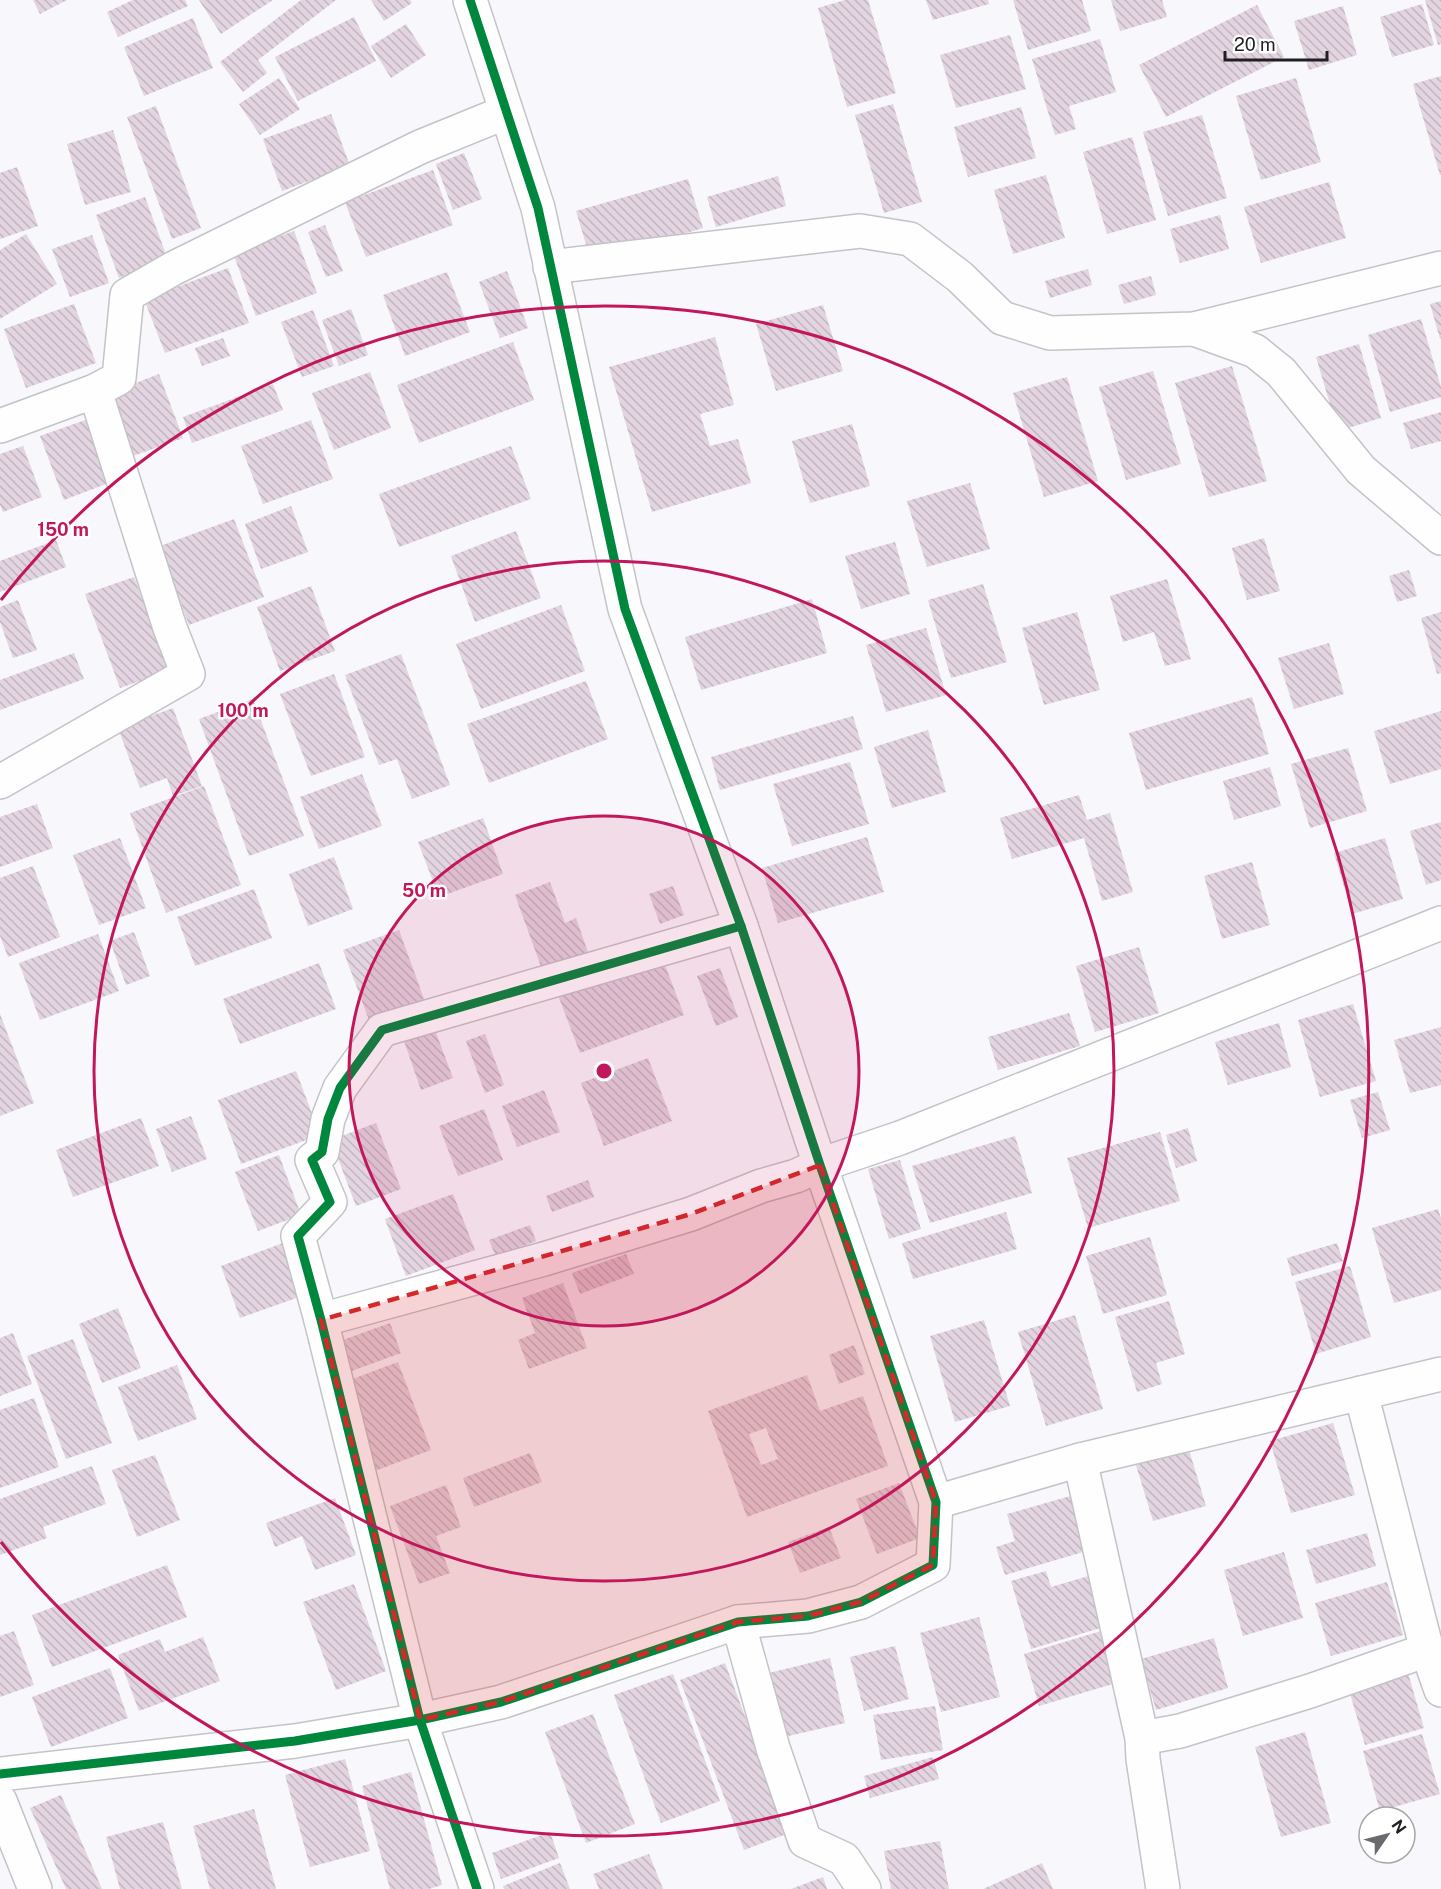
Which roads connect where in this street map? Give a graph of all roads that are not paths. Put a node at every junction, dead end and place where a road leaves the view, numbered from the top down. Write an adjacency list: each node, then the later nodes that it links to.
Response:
1 (470, 0): 2 (street)
2 (506, 112): 3 (street); 6 (street)
3 (550, 267): 5 (street); 11 (street)
4 (1441, 268): 5 (street)
5 (1194, 329): 8 (street)
6 (94, 391): 7 (street); 9 (street)
7 (0, 426)
8 (1441, 538)
9 (0, 782)
10 (1441, 923): 12 (street)
11 (741, 926): 12 (street); 13 (street)
12 (819, 1165): 13 (street); 17 (street)
13 (321, 1320): 21 (street)
14 (1441, 1374): 15 (street)
15 (1361, 1393): 16 (street); 19 (street)
16 (1080, 1460): 17 (street); 22 (street)
17 (936, 1502): 18 (street)
18 (738, 1622): 21 (street); 27 (street)
19 (1427, 1650): 20 (street); 22 (street)
20 (1441, 1690)
21 (420, 1720): 23 (street); 26 (street)
22 (1142, 1738): 28 (street)
23 (0, 1774)
24 (0, 1801): 25 (street)
25 (34, 1889)
26 (477, 1889)
27 (864, 1889)
28 (1163, 1889)

